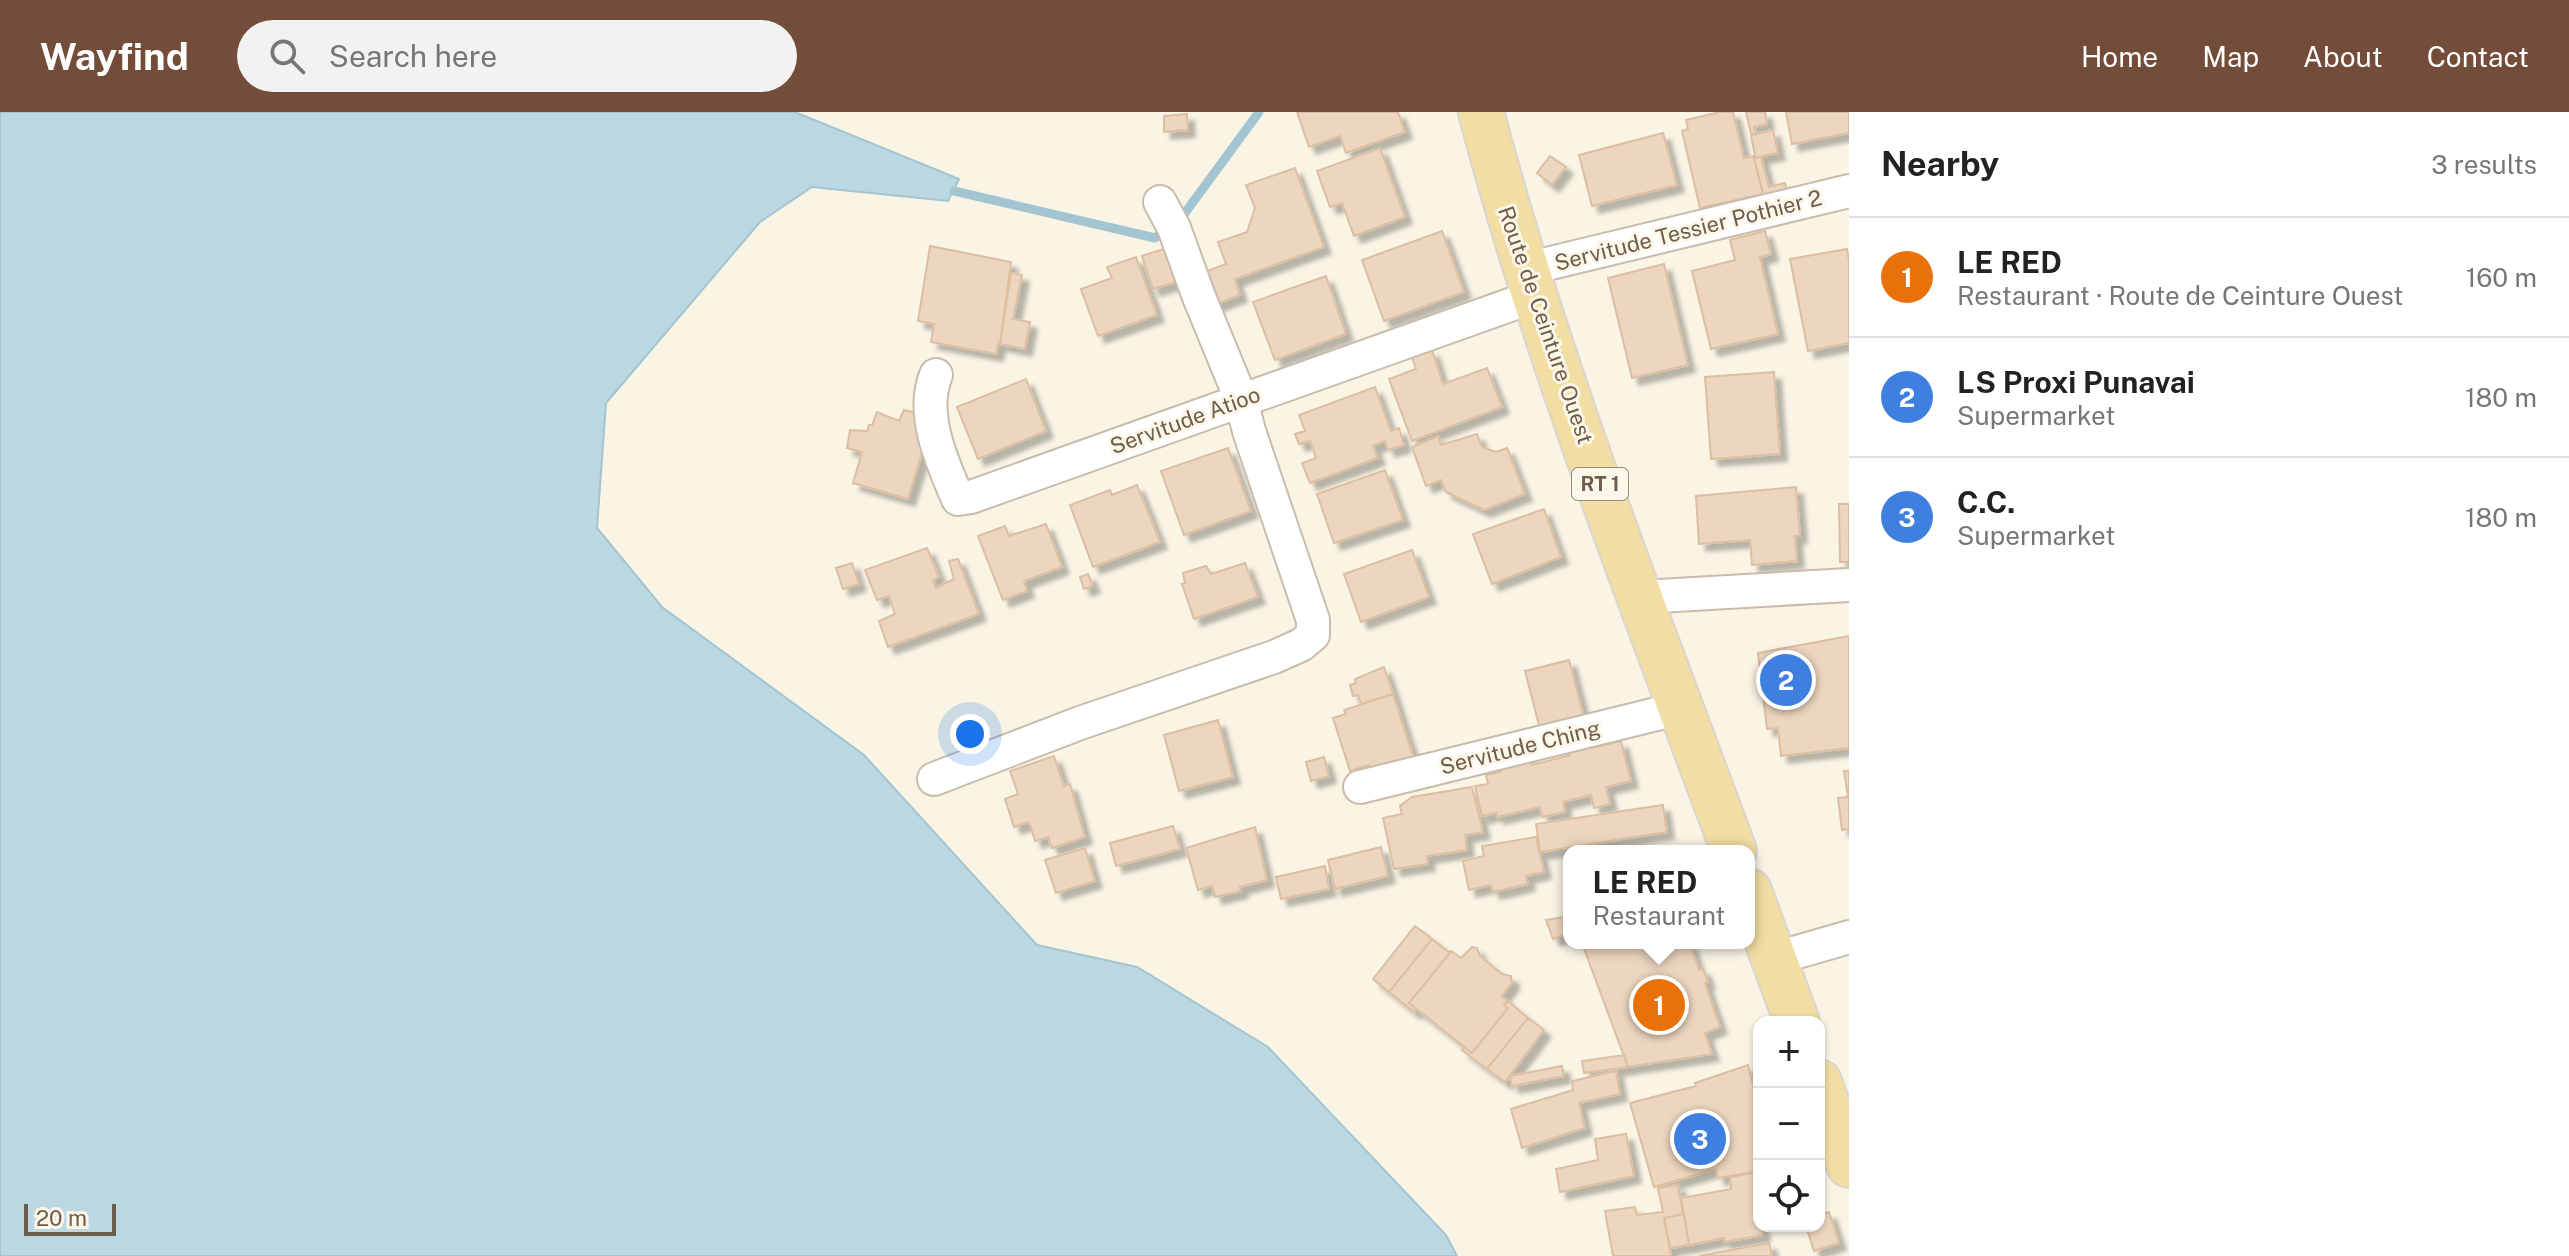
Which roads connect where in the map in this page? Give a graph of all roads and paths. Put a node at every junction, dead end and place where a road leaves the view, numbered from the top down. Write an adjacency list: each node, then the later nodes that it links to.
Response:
1 (1481, 112): 4 (main road, Route de Ceinture Ouest / RT 1)
2 (1849, 191): 4 (street, Servitude Tessier Pothier 2)
3 (1160, 202): 6 (street)
4 (1530, 282): 6 (street, Servitude Atioo); 8 (main road, Route de Ceinture Ouest / RT 1)
5 (936, 375): 6 (street, Servitude Atioo)
6 (1241, 399): 10 (street)
7 (1849, 585): 8 (street)
8 (1641, 597): 9 (main road, Route de Ceinture Ouest / RT 1)
9 (1681, 708): 11 (street, Servitude Ching); 12 (main road, Route de Ceinture Ouest / RT 1)
10 (934, 779)
11 (1360, 787)
12 (1732, 845)
13 (1755, 908): 15 (main road)
14 (1849, 937): 15 (street)
15 (1773, 959): 16 (main road)
16 (1795, 1016)
17 (1821, 1088): 18 (main road)
18 (1849, 1165)

